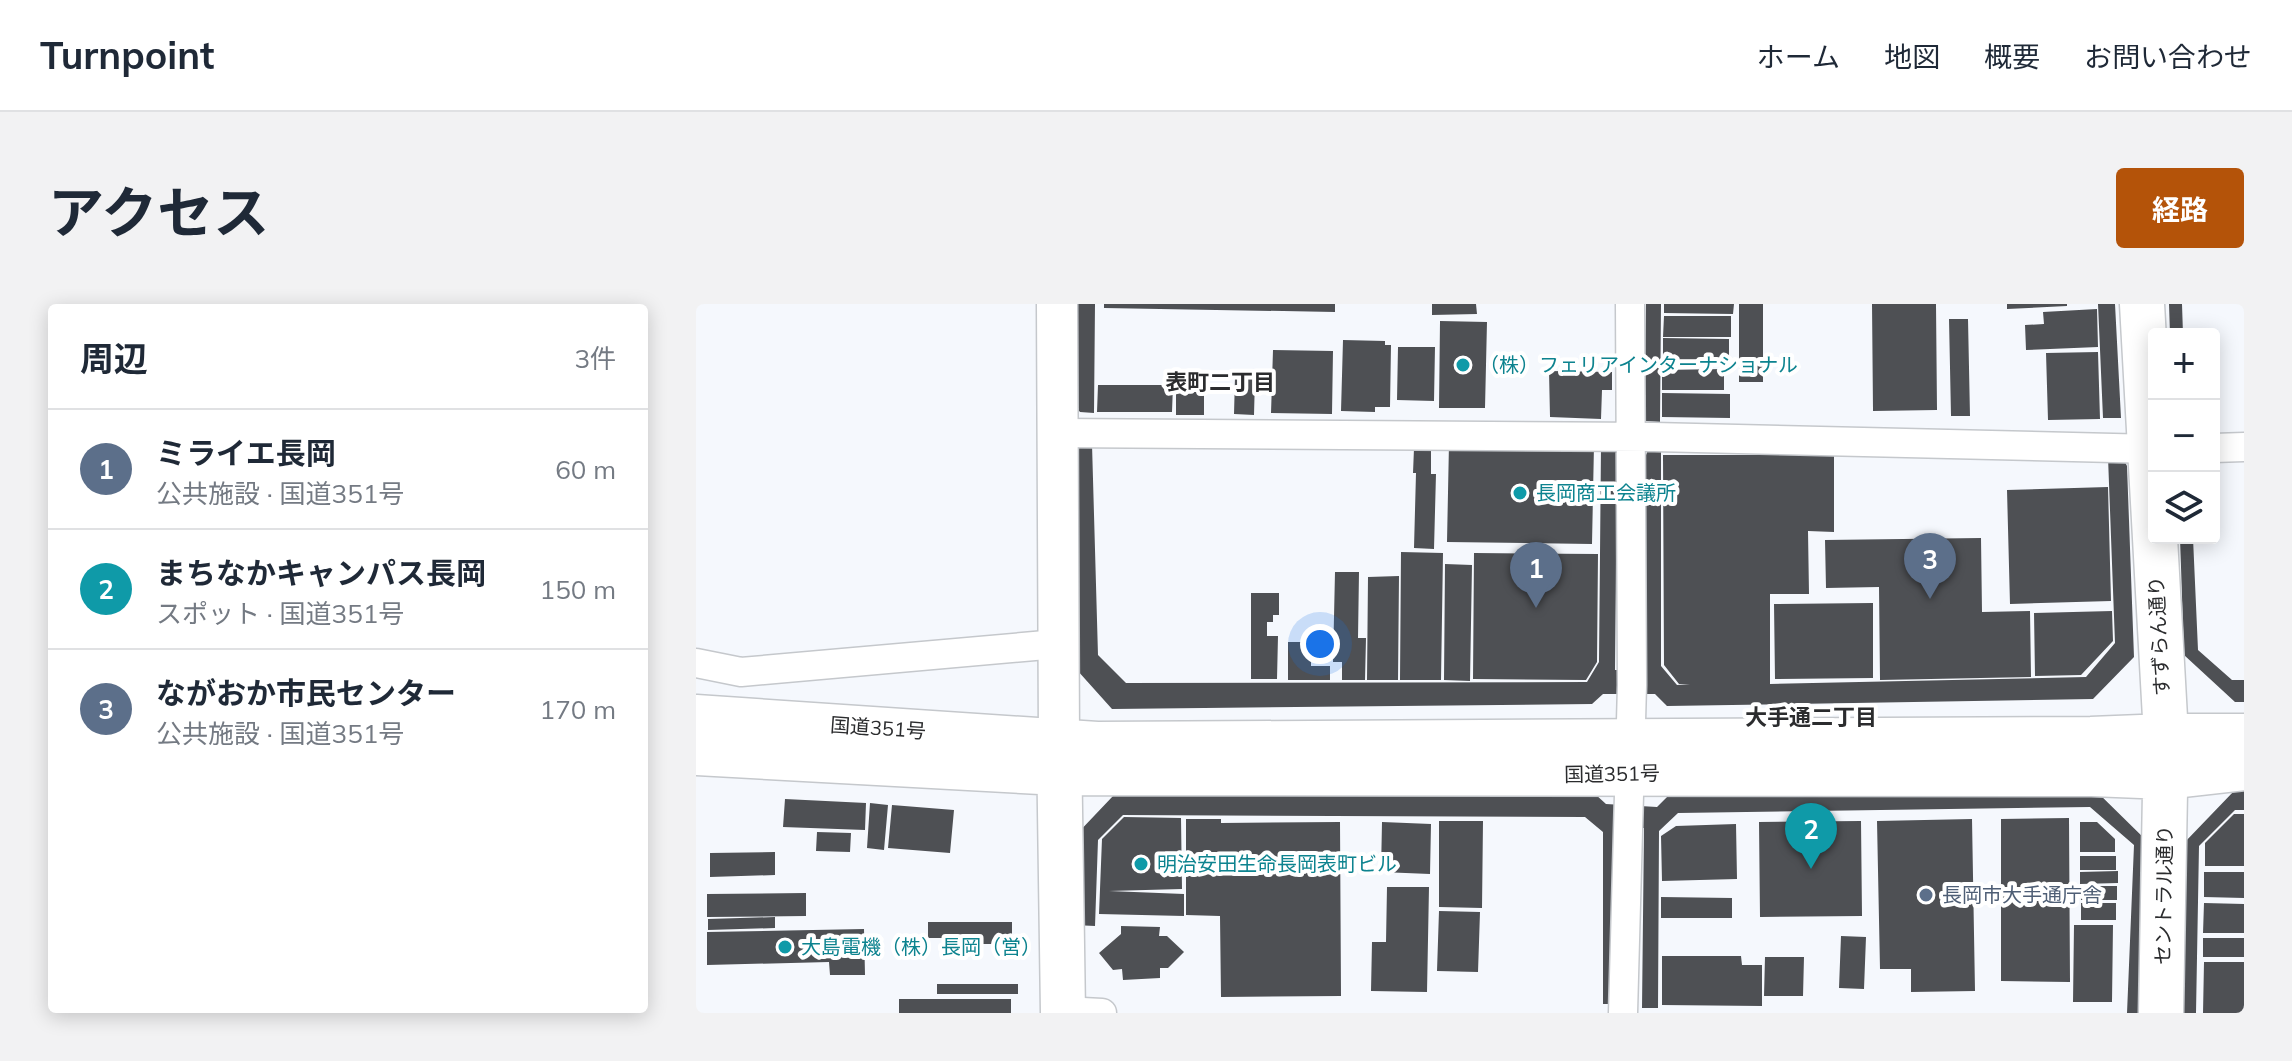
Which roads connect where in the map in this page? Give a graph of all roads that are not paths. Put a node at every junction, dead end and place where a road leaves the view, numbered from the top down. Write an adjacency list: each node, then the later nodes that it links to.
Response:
1 (1057, 304): 5 (street)
2 (1630, 304): 6 (street)
3 (2142, 304): 4 (main road, すずらん通り)
4 (2149, 400)
5 (1058, 433): 6 (street); 11 (street)
6 (1631, 438): 9 (street); 17 (street)
7 (2244, 447): 8 (street)
8 (2220, 448)
9 (2148, 449)
10 (2153, 472): 18 (main road, すずらん通り)
11 (1057, 644): 12 (street); 16 (street)
12 (696, 663)
13 (696, 717): 16 (main road, 国道351号)
14 (2244, 736): 18 (main road)
15 (696, 753): 16 (main road, 国道351号)
16 (1059, 757): 17 (main road, 国道351号); 20 (main road)
17 (1630, 757): 18 (main road, 国道351号); 21 (street)
18 (2166, 757): 19 (main road); 22 (main road, セントラル通り)
19 (2244, 768)
20 (1076, 1012)
21 (1623, 1013)
22 (2161, 1013)

